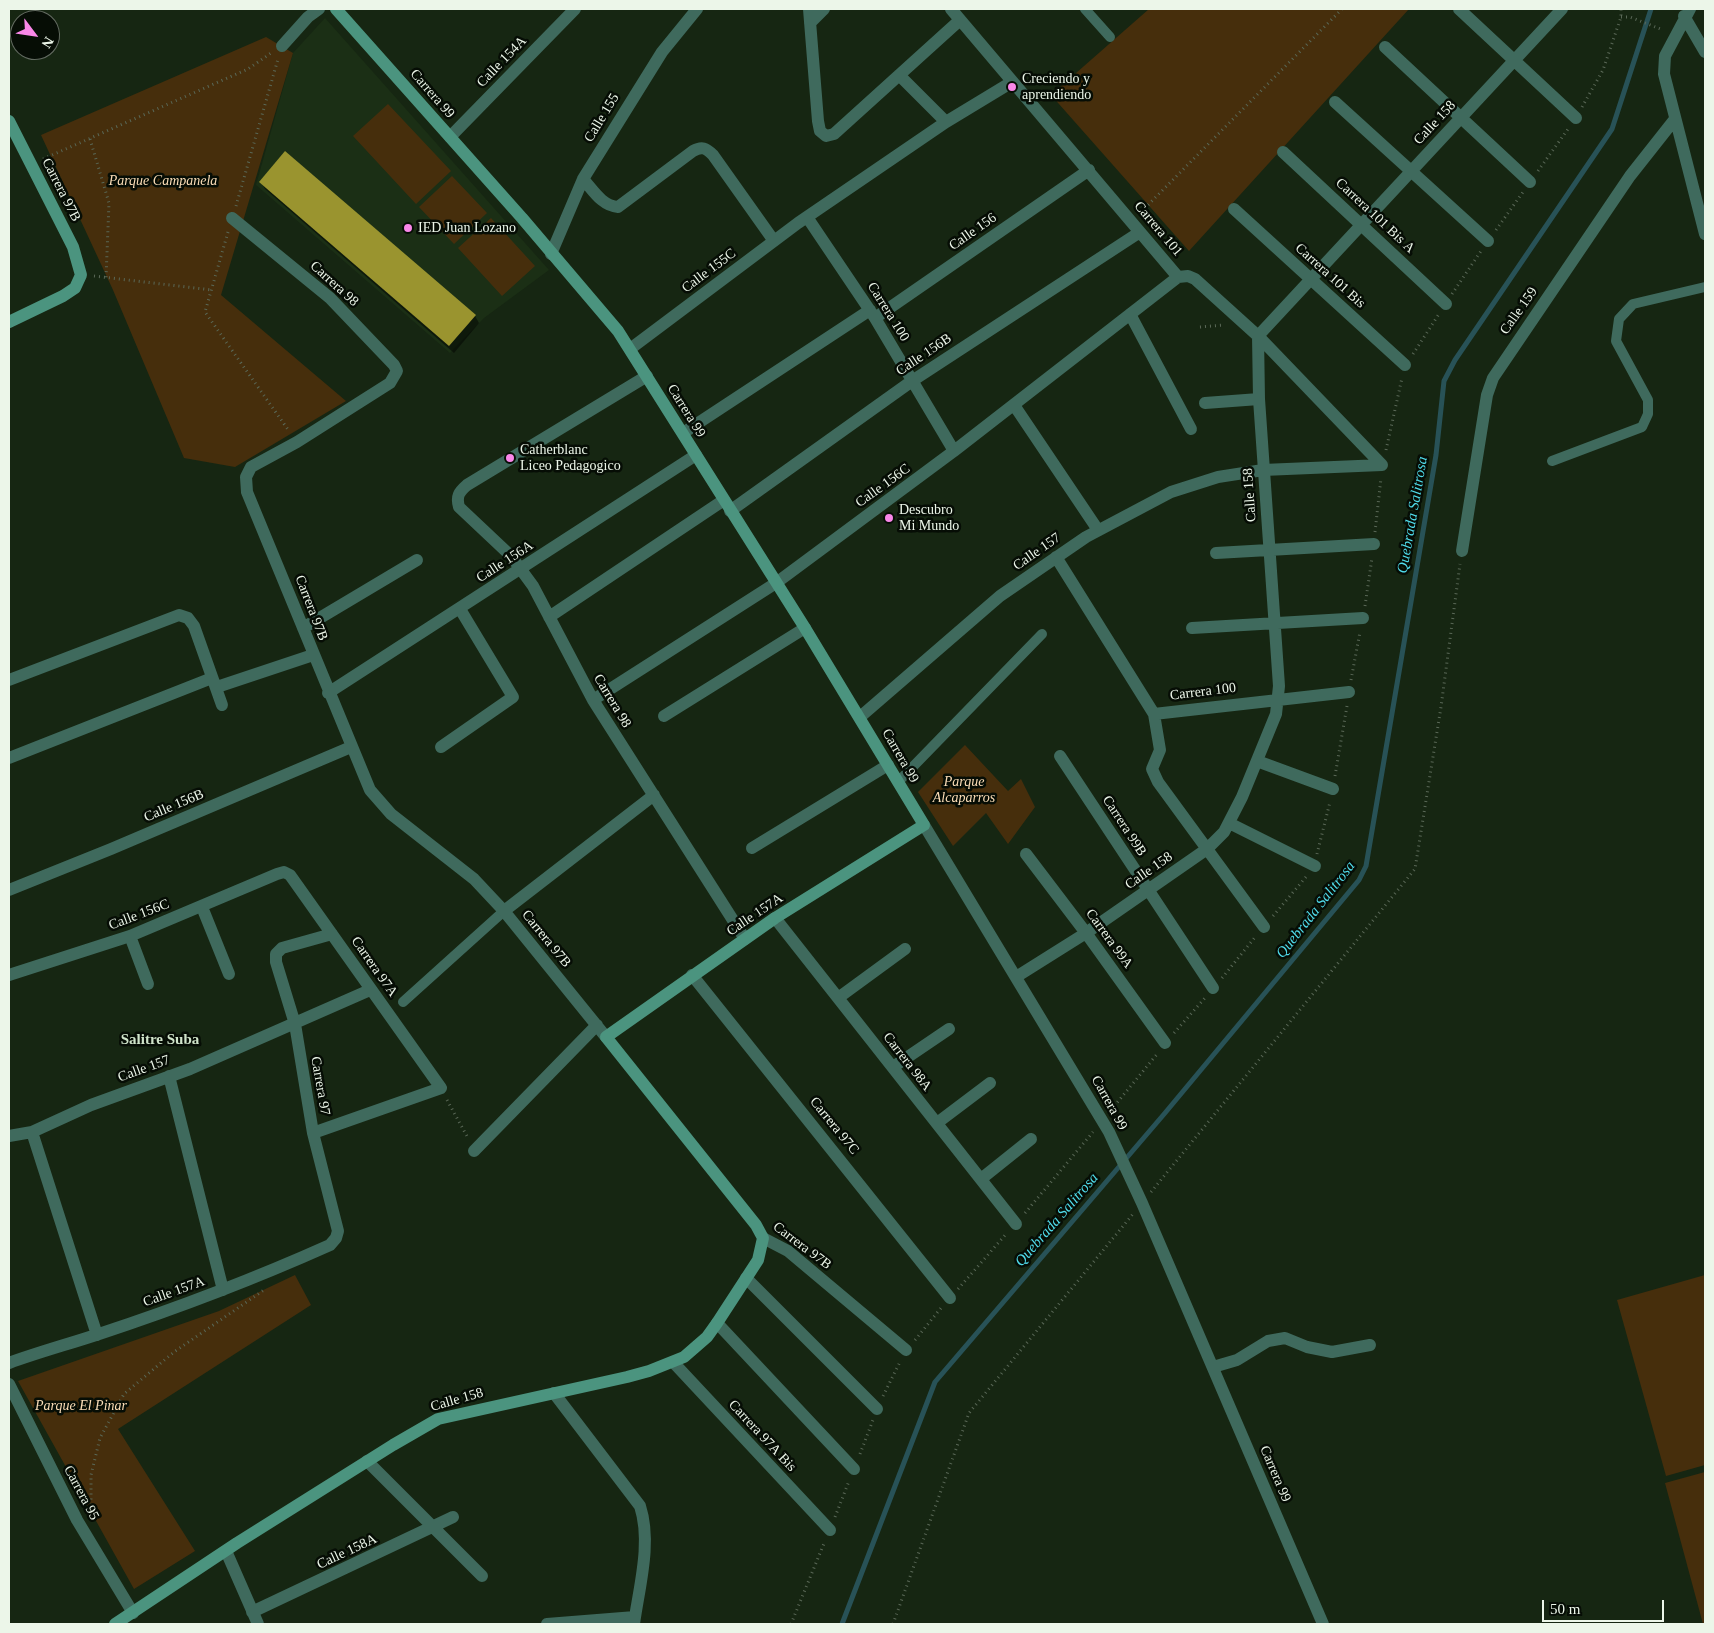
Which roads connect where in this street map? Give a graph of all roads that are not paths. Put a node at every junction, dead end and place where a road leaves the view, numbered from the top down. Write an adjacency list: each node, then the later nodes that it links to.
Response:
1 (319, 9): 15 (street)
2 (336, 9): 27 (street, Carrera 99)
3 (575, 9): 27 (street, Calle 154A)
4 (697, 9): 31 (street, Calle 155)
5 (809, 9): 13 (street)
6 (824, 9): 13 (street)
7 (951, 9): 12 (street, Carrera 101)
8 (1085, 9): 14 (lane)
9 (1460, 9): 18 (street)
10 (1562, 9): 18 (street, Calle 158)
11 (1687, 13): 17 (street); 24 (street)
12 (960, 20): 19 (street); 20 (street, Carrera 101)
13 (810, 23): 19 (street)
14 (1110, 37)
15 (282, 46)
16 (1385, 47): 22 (street)
17 (1705, 52)
18 (1514, 61): 22 (street, Calle 158); 23 (street)
19 (899, 75): 26 (street)
20 (1012, 82): 26 (street, Calle 155C); 29 (street, Carrera 101)
21 (1335, 102): 30 (street)
22 (1460, 118): 30 (street, Calle 158); 32 (street)
23 (1576, 118)
24 (1675, 119): 38 (street); 69 (street, Calle 159)
25 (9, 121): 48 (street, Carrera 97B)
26 (946, 122): 34 (street, Calle 155C)
27 (450, 137): 41 (street, Carrera 99)
28 (1283, 152): 36 (street, Carrera 101 Bis A)
29 (1089, 170): 37 (street, Carrera 101); 46 (street, Calle 156)
30 (1412, 170): 36 (street, Calle 158); 40 (street)
31 (583, 179): 39 (street); 41 (street, Calle 155)
32 (1530, 182)
33 (1234, 209): 43 (street, Carrera 101 Bis)
34 (807, 217): 39 (street, Calle 155C); 46 (street, Carrera 100)
35 (232, 218): 64 (street, Carrera 98)
36 (1362, 224): 43 (street, Calle 158); 45 (street, Carrera 101 Bis A)
37 (1136, 227): 42 (street, Carrera 101); 53 (street, Calle 156B)
38 (1705, 234)
39 (774, 241): 50 (street, Calle 155C)
40 (1488, 241)
41 (552, 254): 50 (street, Carrera 99)
42 (1178, 277): 47 (street, Calle 156C); 49 (street, Carrera 101)
43 (1310, 279): 49 (street, Calle 158); 51 (street, Carrera 101 Bis)
44 (1705, 287): 61 (lane)
45 (1446, 304)
46 (872, 314): 53 (street, Carrera 100); 58 (street, Calle 156)
47 (1130, 314): 56 (street, Calle 156C); 57 (street)
48 (9, 322)
49 (1258, 336): 54 (street, Calle 158); 62 (street, Carrera 101)
50 (630, 349): 52 (street, Carrera 99)
51 (1405, 365)
52 (646, 376): 58 (street, Carrera 99); 73 (street, Carrera 98)
53 (912, 381): 59 (street, Carrera 100); 65 (street, Calle 156B)
54 (1258, 399): 55 (street); 63 (street, Calle 158)
55 (1205, 403)
56 (1014, 405): 59 (street, Calle 156C); 66 (street)
57 (1191, 429)
58 (682, 433): 60 (street, Carrera 99)
59 (954, 451): 74 (street, Calle 156C)
60 (696, 456): 65 (street, Carrera 99); 73 (street, Calle 156A)
61 (1552, 461)
62 (1382, 465): 63 (street, Calle 157)
63 (1263, 470): 66 (street, Calle 157); 68 (street, Calle 158)
64 (247, 492): 79 (street, Carrera 97B)
65 (727, 505): 74 (street, Carrera 99); 76 (street, Calle 156B)
66 (1098, 530): 71 (street, Calle 157)
67 (1374, 544): 68 (street)
68 (1268, 550): 70 (street); 78 (street, Calle 158)
69 (1462, 551)
70 (1216, 553)
71 (1056, 557): 91 (street, Carrera 100); 93 (street, Calle 157)
72 (417, 560): 79 (street)
73 (520, 570): 75 (street, Calle 156A); 76 (street, Carrera 98)
74 (776, 583): 80 (street, Carrera 99); 89 (street, Calle 156C)
75 (460, 609): 87 (street, Calle 156A); 95 (street)
76 (549, 617): 89 (street, Carrera 98)
77 (1363, 618): 78 (street)
78 (1274, 623): 81 (street); 88 (street, Calle 158)
79 (303, 628): 83 (street, Carrera 97B)
80 (806, 628): 92 (street); 93 (street, Carrera 99)
81 (1192, 628)
82 (1042, 634): 100 (lane)
83 (313, 655): 85 (street); 87 (street, Carrera 97B)
84 (9, 680): 85 (street)
85 (214, 682): 90 (street); 97 (street)
86 (1349, 692): 88 (street, Carrera 100)
87 (328, 693): 94 (street, Carrera 97B)
88 (1278, 698): 91 (street, Carrera 100); 98 (street, Calle 158)
89 (593, 700): 102 (street, Carrera 98)
90 (222, 705)
91 (1154, 714): 106 (street)
92 (664, 716)
93 (860, 716): 99 (street, Carrera 99)
94 (351, 747): 110 (street, Calle 156B); 113 (street, Carrera 97B)
95 (441, 748)
96 (1060, 756): 111 (street, Carrera 99B)
97 (9, 758)
98 (1257, 761): 101 (street); 103 (street, Calle 158)
99 (888, 765): 100 (street, Carrera 99); 105 (street)
100 (898, 782): 104 (street, Carrera 99)
101 (1333, 789)
102 (654, 794): 113 (street); 119 (street, Carrera 98)
103 (1229, 823): 106 (street, Calle 158); 108 (street)
104 (924, 825): 114 (street, Calle 157A); 124 (street, Carrera 99)
105 (752, 848)
106 (1206, 849): 111 (street, Calle 158); 115 (street)
107 (1026, 854): 116 (street, Carrera 99A)
108 (1314, 866)
109 (277, 874): 112 (street, Calle 156C); 117 (street, Carrera 97A)
110 (9, 890)
111 (1148, 890): 116 (street, Calle 158); 126 (street, Carrera 99B)
112 (202, 906): 118 (street, Calle 156C); 121 (street)
113 (504, 911): 129 (lane); 131 (street, Carrera 97B)
114 (775, 918): 119 (street, Calle 157A); 128 (street, Carrera 98A)
115 (1264, 927)
116 (1086, 932): 124 (street, Calle 158); 134 (street, Carrera 99A)
117 (332, 934): 127 (street, Carrera 97A); 130 (street, Carrera 97)
118 (130, 936): 122 (street, Calle 156C); 125 (street)
119 (745, 939): 123 (street, Calle 157A)
120 (905, 949): 128 (street)
121 (229, 974)
122 (9, 975)
123 (692, 975): 133 (street, Calle 157A); 150 (street, Carrera 97C)
124 (1016, 977): 157 (street, Carrera 99)
125 (148, 984)
126 (1213, 988)
127 (370, 990): 130 (street, Calle 157); 140 (street, Carrera 97A)
128 (838, 998): 135 (street, Carrera 98A)
129 (403, 1002)
130 (295, 1024): 136 (street, Calle 157); 140 (street, Carrera 97)
131 (597, 1025): 133 (street, Carrera 97B); 143 (street)
132 (949, 1029): 135 (street)
133 (606, 1036): 147 (street, Carrera 97B)
134 (1165, 1043)
135 (893, 1067): 138 (street, Carrera 98A)
136 (169, 1076): 139 (street, Calle 157); 149 (street)
137 (990, 1083): 138 (street)
138 (936, 1122): 144 (street, Carrera 98A)
139 (32, 1132): 141 (street, Calle 157); 152 (street)
140 (313, 1132): 146 (street, Carrera 97)
141 (9, 1136)
142 (1031, 1139): 144 (street)
143 (474, 1151)
144 (981, 1179): 145 (street, Carrera 98A)
145 (1016, 1224)
146 (338, 1231): 149 (street, Calle 157A)
147 (763, 1238): 148 (street, Calle 158); 154 (street, Carrera 97B)
148 (746, 1278): 151 (street, Calle 158); 160 (street)
149 (223, 1290): 152 (street, Calle 157A)
150 (950, 1298)
151 (717, 1323): 155 (street, Calle 158); 162 (street)
152 (97, 1335): 156 (street, Calle 157A)
153 (1370, 1345): 157 (street)
154 (906, 1350)
155 (673, 1362): 159 (street, Calle 158); 165 (street, Carrera 97A Bis)
156 (9, 1363)
157 (1213, 1367): 173 (street, Carrera 99)
158 (9, 1384): 169 (street, Carrera 95)
159 (554, 1393): 161 (street, Calle 158); 170 (street)
160 (877, 1409)
161 (367, 1461): 164 (street); 166 (street, Calle 158)
162 (854, 1469)
163 (453, 1517): 164 (street, Calle 158A)
164 (435, 1528): 167 (street); 168 (street, Calle 158A)
165 (830, 1530)
166 (226, 1551): 168 (street); 169 (street, Calle 158)
167 (482, 1576)
168 (252, 1612): 171 (street)
169 (125, 1620)
170 (635, 1621): 172 (street)
171 (258, 1624)
172 (547, 1624)
173 (1323, 1624)

